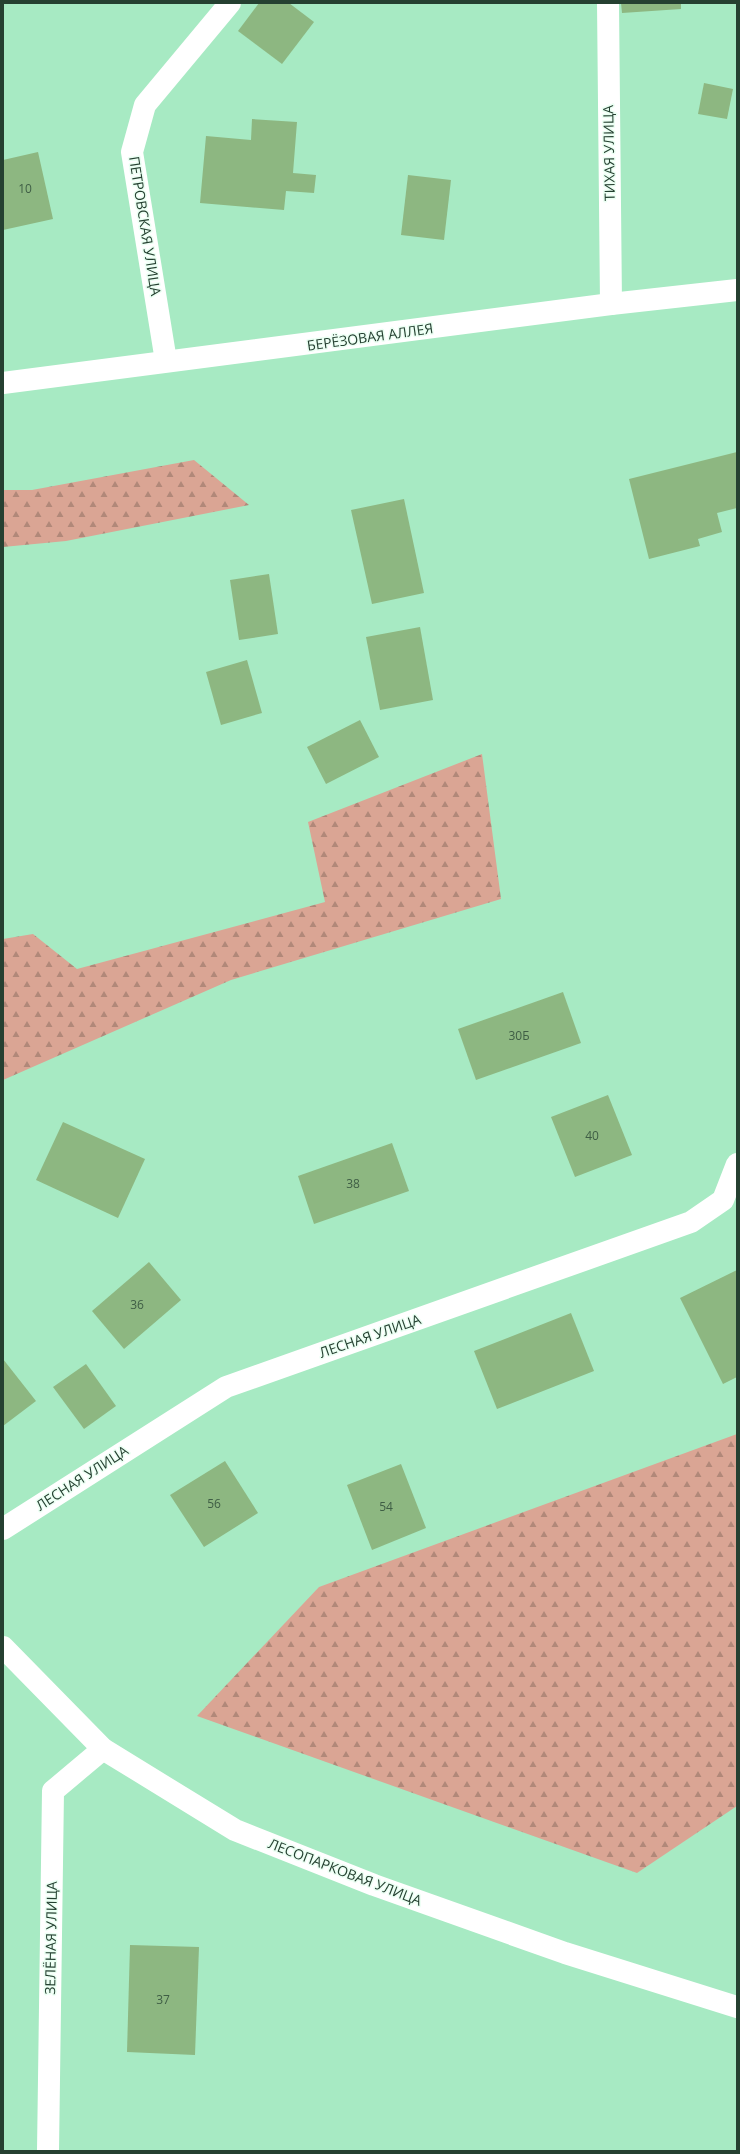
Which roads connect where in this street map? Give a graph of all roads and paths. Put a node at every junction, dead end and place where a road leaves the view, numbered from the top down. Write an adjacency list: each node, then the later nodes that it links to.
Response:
1 (230, 3): 5 (street, ПЕТРОВСКАЯ УЛИЦА)
2 (608, 3): 4 (street, ТИХАЯ УЛИЦА)
3 (737, 290): 4 (street, БЕРЁЗОВАЯ АЛЛЕЯ)
4 (611, 304): 5 (street, БЕРЁЗОВАЯ АЛЛЕЯ)
5 (166, 361): 6 (street, БЕРЁЗОВАЯ АЛЛЕЯ)
6 (3, 384)
7 (737, 1164): 8 (street, ЛЕСНАЯ УЛИЦА)
8 (3, 1529)
9 (3, 1647): 10 (street, ЛЕСОПАРКОВАЯ УЛИЦА)
10 (103, 1749): 11 (street, ЛЕСОПАРКОВАЯ УЛИЦА); 12 (street, ЗЕЛЁНАЯ УЛИЦА)
11 (737, 2007)
12 (48, 2151)

